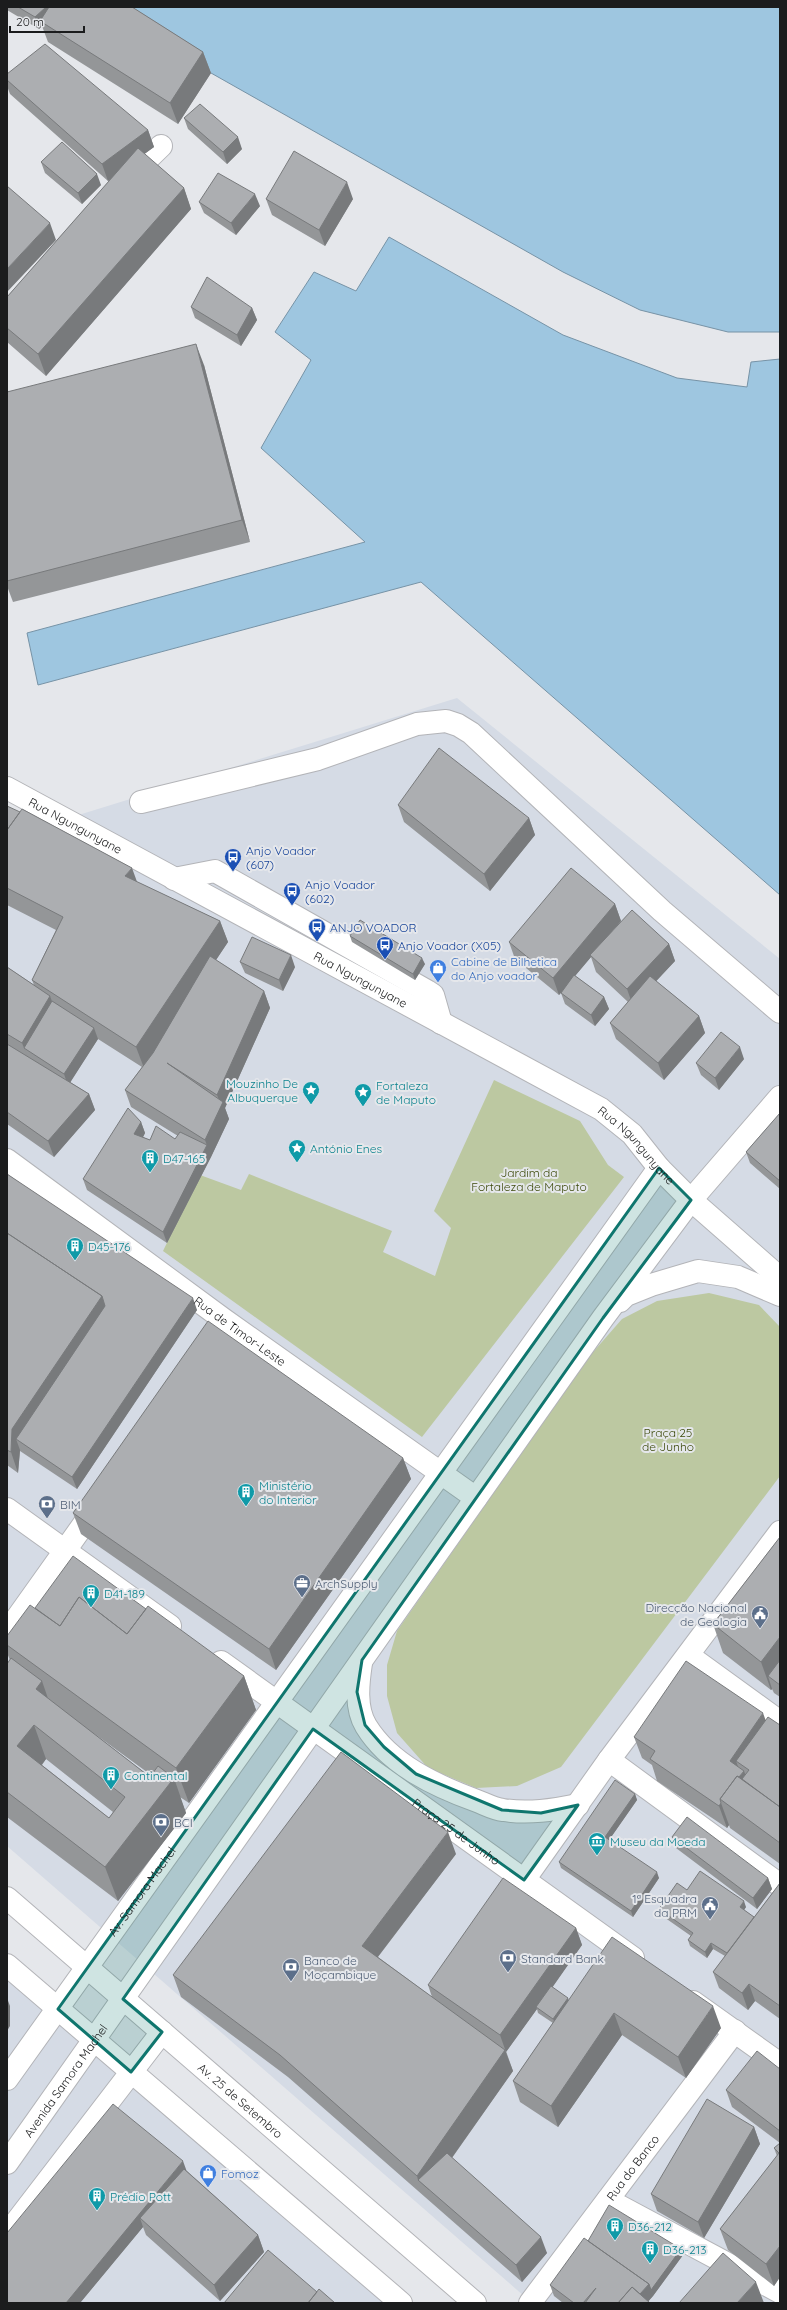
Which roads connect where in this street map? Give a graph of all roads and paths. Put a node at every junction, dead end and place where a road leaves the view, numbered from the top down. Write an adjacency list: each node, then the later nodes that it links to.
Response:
1 (161, 146): 2 (street)
2 (116, 192)
3 (7, 788): 8 (street, Rua Ngungunyane)
4 (141, 802): 5 (street)
5 (780, 1012)
6 (780, 1097): 9 (street)
7 (7, 1160): 13 (street, Rua de Timor-Leste)
8 (659, 1168): 9 (street, Rua Ngungunyane); 15 (street, Av. Samora Machel)
9 (691, 1200): 10 (street); 12 (street)
10 (780, 1278)
11 (780, 1295): 12 (street)
12 (603, 1318): 17 (street)
13 (223, 1319): 14 (street); 15 (street, Rua de Timor-Leste)
14 (210, 1338)
15 (441, 1473): 17 (street, Rua de Timor-Leste); 26 (street, Av. Samora Machel)
16 (106, 1493): 20 (street)
17 (476, 1498): 25 (street)
18 (7, 1509): 20 (street)
19 (780, 1532): 24 (street)
20 (66, 1551): 21 (street); 22 (street)
21 (7, 1632)
22 (187, 1638)
23 (206, 1652): 26 (street, Praça 25 de Junho)
24 (689, 1656): 27 (street); 29 (street)
25 (362, 1660): 28 (street); 30 (street)
26 (277, 1702): 28 (street, Praça 25 de Junho); 35 (street, Av. Samora Machel)
27 (780, 1722)
28 (313, 1729): 31 (street, Praça 25 de Junho); 38 (street)
29 (609, 1760): 30 (street); 32 (street)
30 (578, 1805): 31 (street)
31 (524, 1880): 36 (street, Praça 25 de Junho)
32 (780, 1884)
33 (7, 1898): 35 (street, Av. 25 de Setembro)
34 (7, 1965): 39 (street)
35 (87, 1968): 38 (street, Av. 25 de Setembro); 39 (street, Av. Samora Machel)
36 (652, 1972)
37 (677, 1990): 41 (street)
38 (118, 1994): 40 (street, Av. 25 de Setembro); 42 (street, Avenida Samora Machel)
39 (58, 2009): 42 (street); 45 (street, Av. Samora Machel)
40 (162, 2032): 44 (street); 52 (street, Av. 25 de Setembro)
41 (735, 2032): 43 (street); 48 (street, Rua do Banco)
42 (88, 2035): 44 (street); 46 (street); 47 (street, Avenida Samora Machel)
43 (780, 2064)
44 (131, 2072): 49 (street); 51 (street)
45 (7, 2079)
46 (7, 2136)
47 (7, 2163)
48 (608, 2200): 50 (street); 53 (street, Rua do Banco)
49 (7, 2234)
50 (780, 2292)
51 (401, 2303)
52 (475, 2303)
53 (530, 2303)

